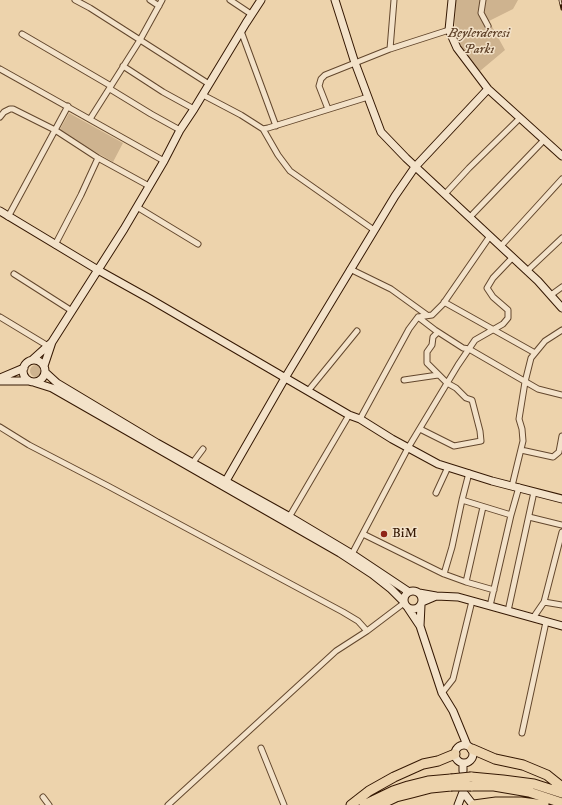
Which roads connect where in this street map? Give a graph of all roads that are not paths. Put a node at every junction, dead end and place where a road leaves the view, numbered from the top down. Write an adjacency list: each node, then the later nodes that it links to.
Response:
1 (75, 0): 16 (street)
2 (150, 0): 10 (street)
3 (162, 0): 10 (street)
4 (230, 0): 11 (street)
5 (261, 0): 11 (main road)
6 (335, 0): 18 (main road)
7 (394, 0): 17 (street)
8 (452, 0): 13 (main road)
9 (483, 0): 12 (street)
10 (159, 6): 16 (street)
11 (251, 14): 14 (main road)
12 (488, 26)
13 (449, 30): 17 (street); 23 (main road)
14 (241, 31): 21 (main road); 32 (street)
15 (22, 34): 22 (street)
16 (140, 40): 19 (street); 21 (street)
17 (390, 49): 18 (street)
18 (355, 63): 25 (main road); 27 (street)
19 (123, 66): 22 (street); 28 (street)
20 (0, 69): 26 (street)
21 (209, 84): 24 (main road)
22 (111, 87): 31 (street); 35 (street)
23 (488, 89): 30 (main road); 40 (main road)
24 (203, 94): 28 (main road); 33 (street)
25 (368, 97): 27 (street); 40 (main road)
26 (68, 106): 31 (street); 34 (street)
27 (328, 109): 32 (street)
28 (194, 110): 35 (main road)
29 (0, 118): 34 (street)
30 (520, 118): 36 (main road); 43 (street)
31 (90, 119): 39 (street)
32 (276, 126): 33 (street)
33 (263, 129): 48 (street)
34 (55, 130): 38 (street); 46 (street)
35 (180, 130): 39 (main road)
36 (544, 140): 37 (main road); 47 (street)
37 (562, 156)
38 (98, 158): 42 (street); 52 (street)
39 (164, 161): 42 (main road)
40 (415, 167): 43 (main road); 48 (main road)
41 (562, 179): 53 (street)
42 (149, 186): 44 (main road)
43 (445, 194): 47 (main road)
44 (137, 207): 51 (street); 56 (main road)
45 (0, 211): 46 (main road)
46 (8, 217): 52 (main road)
47 (470, 217): 49 (main road)
48 (374, 230): 55 (main road)
49 (490, 236): 53 (main road); 61 (street)
50 (562, 238): 57 (street)
51 (198, 244)
52 (55, 245): 56 (main road)
53 (500, 246): 54 (main road)
54 (513, 257): 57 (main road); 67 (street)
55 (350, 269): 64 (street); 80 (main road)
56 (98, 270): 63 (main road); 80 (main road)
57 (527, 271): 60 (main road)
58 (14, 274): 63 (street)
59 (562, 287): 60 (street)
60 (551, 295): 62 (main road)
61 (444, 302): 64 (street); 68 (street)
62 (562, 308)
63 (72, 311): 73 (main road)
64 (427, 315): 66 (street)
65 (0, 317): 73 (street)
66 (418, 317): 71 (street); 89 (street)
67 (503, 324): 68 (street); 72 (street)
68 (493, 330): 72 (street); 74 (street)
69 (562, 330): 75 (street)
70 (357, 331): 86 (street)
71 (438, 332): 74 (street); 79 (street)
72 (502, 336): 75 (street)
73 (50, 344): 76 (main road); 78 (main road)
74 (469, 349): 84 (street); 85 (street)
75 (535, 353): 84 (street)
76 (32, 360): 77 (main road); 78 (main road)
77 (24, 368): 81 (main road); 83 (main road)
78 (45, 369): 83 (main road); 96 (main road)
79 (438, 375): 82 (street); 85 (street)
80 (285, 378): 86 (main road); 99 (main road)
81 (0, 379): 83 (main road)
82 (404, 380)
83 (31, 381): 96 (main road)
84 (525, 382): 87 (street); 95 (street)
85 (447, 383): 91 (street); 91 (street)
86 (308, 391): 88 (main road)
87 (562, 394)
88 (349, 415): 89 (main road); 108 (street)
89 (360, 419): 93 (main road)
90 (0, 427): 130 (street)
91 (420, 429): 93 (street)
92 (562, 436): 95 (street)
93 (408, 448): 97 (main road); 111 (street)
94 (203, 449): 96 (street)
95 (521, 450): 100 (street)
96 (191, 465): 99 (main road)
97 (448, 467): 98 (main road); 102 (street)
98 (469, 473): 100 (main road); 104 (street)
99 (224, 484): 108 (main road)
100 (516, 486): 101 (main road); 106 (street)
101 (534, 492): 103 (main road); 107 (street)
102 (436, 493)
103 (562, 499)
104 (462, 500): 105 (street); 113 (street)
105 (483, 507): 106 (street); 114 (street)
106 (511, 515): 115 (street)
107 (529, 517): 109 (street); 125 (street)
108 (288, 520): 112 (main road)
109 (562, 525)
110 (562, 532): 120 (street)
111 (363, 534): 112 (street); 113 (street)
112 (351, 557): 116 (main road); 121 (main road)
113 (444, 574): 114 (street)
114 (466, 582): 115 (street)
115 (494, 590): 124 (street)
116 (409, 592): 117 (main road); 121 (main road)
117 (419, 593): 118 (main road); 122 (main road)
118 (436, 596): 119 (main road); 122 (main road)
119 (472, 601): 124 (main road); 131 (street)
120 (544, 602): 123 (street); 126 (street)
121 (406, 604): 122 (main road); 128 (main road); 130 (street)
122 (421, 604): 128 (main road)
123 (562, 605)
124 (490, 606): 125 (main road)
125 (508, 611): 126 (main road)
126 (533, 618): 127 (main road)
127 (546, 622): 129 (main road); 133 (street)
128 (420, 626): 131 (main road)
129 (562, 626)
130 (367, 631): 146 (street)
131 (442, 693): 132 (main road)
132 (460, 730): 134 (main road); 136 (main road)
133 (522, 733)
134 (470, 747): 136 (main road); 137 (main road); 141 (highway)
135 (261, 748): 147 (street)
136 (457, 750): 137 (main road); 148 (highway)
137 (463, 763): 138 (main road)
138 (463, 771)
139 (451, 782): 140 (highway, bridge); 149 (highway); 150 (highway)
140 (471, 782): 142 (highway); 144 (highway)
141 (562, 787)
142 (562, 794)
143 (43, 797): 145 (street)
144 (562, 803)
145 (49, 805)
146 (168, 805)
147 (284, 805)
148 (352, 805)
149 (364, 805)
150 (379, 805)
151 (458, 805): 152 (main road)
152 (474, 805): 153 (highway)
153 (544, 805)

